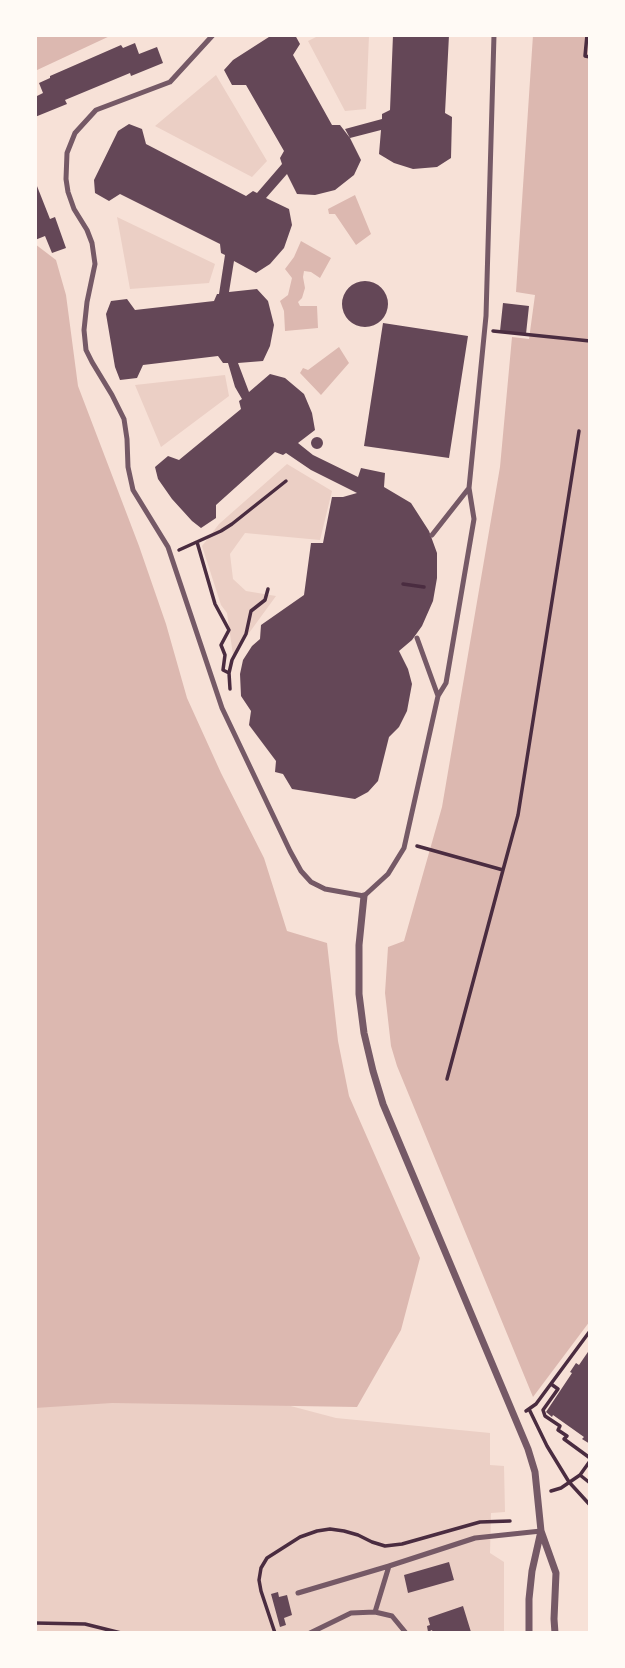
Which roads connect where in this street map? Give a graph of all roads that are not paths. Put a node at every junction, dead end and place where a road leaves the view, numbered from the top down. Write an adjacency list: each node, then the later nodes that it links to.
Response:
1 (213, 35): 7 (lane)
2 (494, 35): 3 (lane)
3 (469, 488): 4 (lane); 6 (lane)
4 (432, 535)
5 (416, 638): 6 (lane)
6 (438, 696): 7 (lane)
7 (364, 896): 8 (street)
8 (541, 1531): 9 (lane); 14 (street); 15 (street)
9 (389, 1566): 10 (lane); 11 (lane)
10 (298, 1593)
11 (374, 1612): 12 (lane); 13 (lane)
12 (310, 1633)
13 (406, 1633)
14 (529, 1633)
15 (555, 1633)

